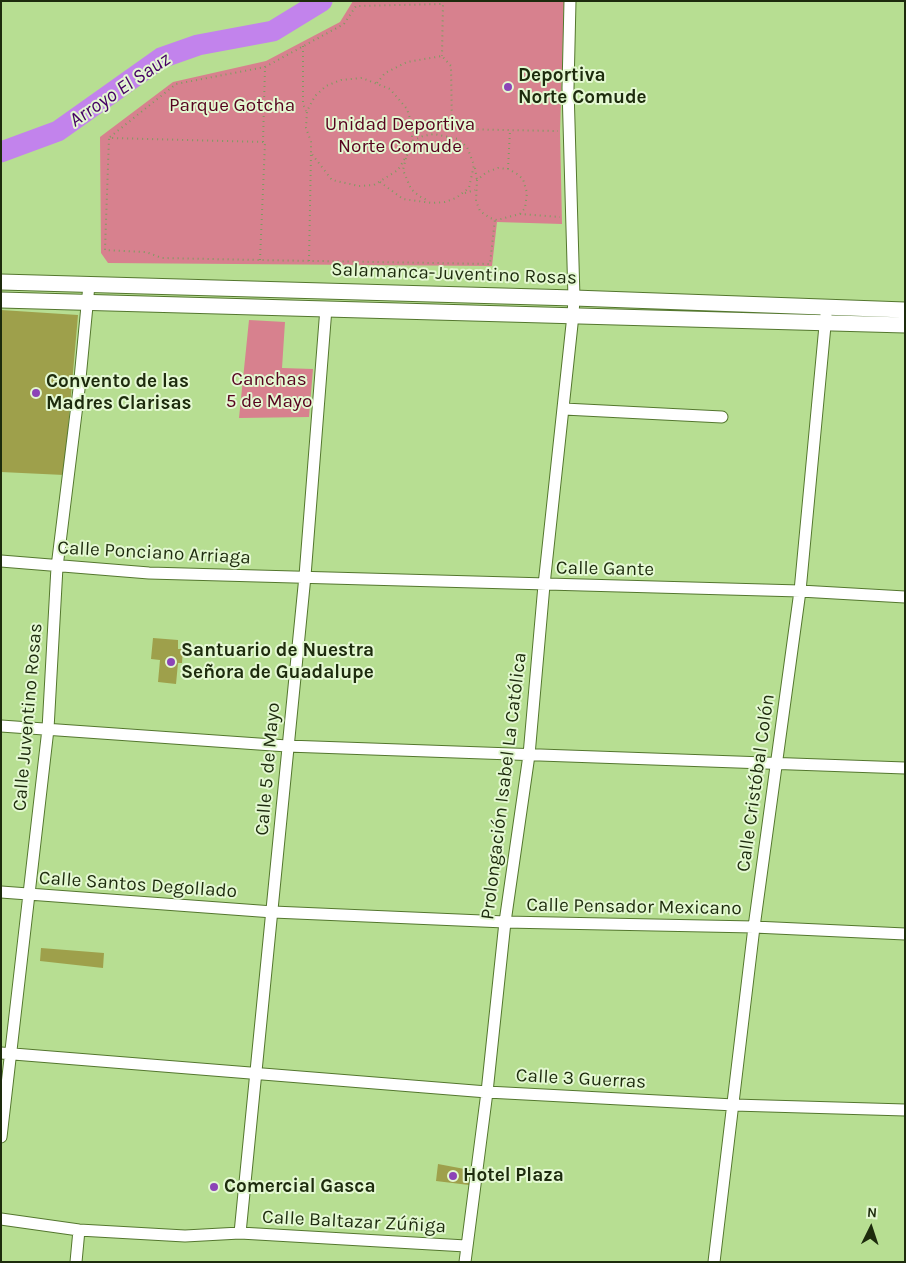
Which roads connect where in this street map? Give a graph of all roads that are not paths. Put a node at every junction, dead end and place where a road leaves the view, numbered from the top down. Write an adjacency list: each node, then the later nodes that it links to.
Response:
1 (570, 1): 4 (street)
2 (1, 282): 3 (street, Salamanca-Juventino Rosas)
3 (89, 285): 4 (street, Salamanca-Juventino Rosas); 6 (street, Calle Juventino Rosas)
4 (574, 298): 9 (street, Prolongación Isabel La Católica); 10 (street, Salamanca-Juventino Rosas)
5 (1, 300): 6 (street, Salamanca-Juventino Rosas)
6 (89, 301): 7 (street, Salamanca-Juventino Rosas); 15 (street, Calle Juventino Rosas)
7 (326, 308): 9 (street, Salamanca-Juventino Rosas); 16 (street, Calle 5 de Mayo)
8 (905, 310): 10 (street, Salamanca-Juventino Rosas)
9 (573, 314): 10 (street, Salamanca-Juventino Rosas); 12 (street, Prolongación Isabel La Católica)
10 (826, 315): 11 (street, Salamanca-Juventino Rosas); 18 (street, Calle Cristóbal Colón)
11 (905, 325)
12 (564, 409): 13 (street); 17 (street, Prolongación Isabel La Católica)
13 (722, 417)
14 (1, 562): 15 (street, Calle Ponciano Arriaga)
15 (57, 567): 16 (street, Calle Ponciano Arriaga); 21 (street, Calle Juventino Rosas)
16 (305, 576): 17 (street, Calle Gante); 22 (street, Calle 5 de Mayo)
17 (544, 585): 18 (street, Calle Gante); 23 (street, Prolongación Isabel La Católica)
18 (800, 591): 19 (street, Calle Gante); 24 (street, Calle Cristóbal Colón)
19 (905, 597)
20 (1, 726): 21 (street)
21 (48, 729): 22 (street); 27 (street, Calle Juventino Rosas)
22 (287, 746): 23 (street); 28 (street, Calle 5 de Mayo)
23 (529, 755): 24 (street); 29 (street, Prolongación Isabel La Católica)
24 (776, 765): 25 (street); 30 (street, Calle Cristóbal Colón)
25 (905, 768)
26 (1, 892): 27 (street, Calle Santos Degollado)
27 (29, 895): 28 (street, Calle Santos Degollado); 32 (street, Calle Juventino Rosas)
28 (273, 912): 29 (street, Calle Pensador Mexicano); 33 (street, Calle 5 de Mayo)
29 (505, 922): 30 (street, Calle Pensador Mexicano); 34 (street, Prolongación Isabel La Católica)
30 (754, 927): 31 (street, Calle Pensador Mexicano); 35 (street, Calle Cristóbal Colón)
31 (905, 934)
32 (6, 1053): 33 (street, Calle 3 Guerras); 37 (street, Calle Juventino Rosas)
33 (255, 1072): 34 (street, Calle 3 Guerras); 40 (street, Calle 5 de Mayo)
34 (487, 1092): 35 (street, Calle 3 Guerras); 41 (street, Prolongación Isabel La Católica)
35 (734, 1105): 36 (street, Calle 3 Guerras); 44 (street, Calle Cristóbal Colón)
36 (905, 1110)
37 (1, 1137)
38 (1, 1219): 39 (street, Calle Baltazar Zúñiga)
39 (79, 1230): 40 (street, Calle Baltazar Zúñiga); 42 (street)
40 (240, 1232): 41 (street, Calle Baltazar Zúñiga)
41 (466, 1246): 43 (street, Prolongación Isabel La Católica)
42 (76, 1262)
43 (465, 1262)
44 (714, 1262)

